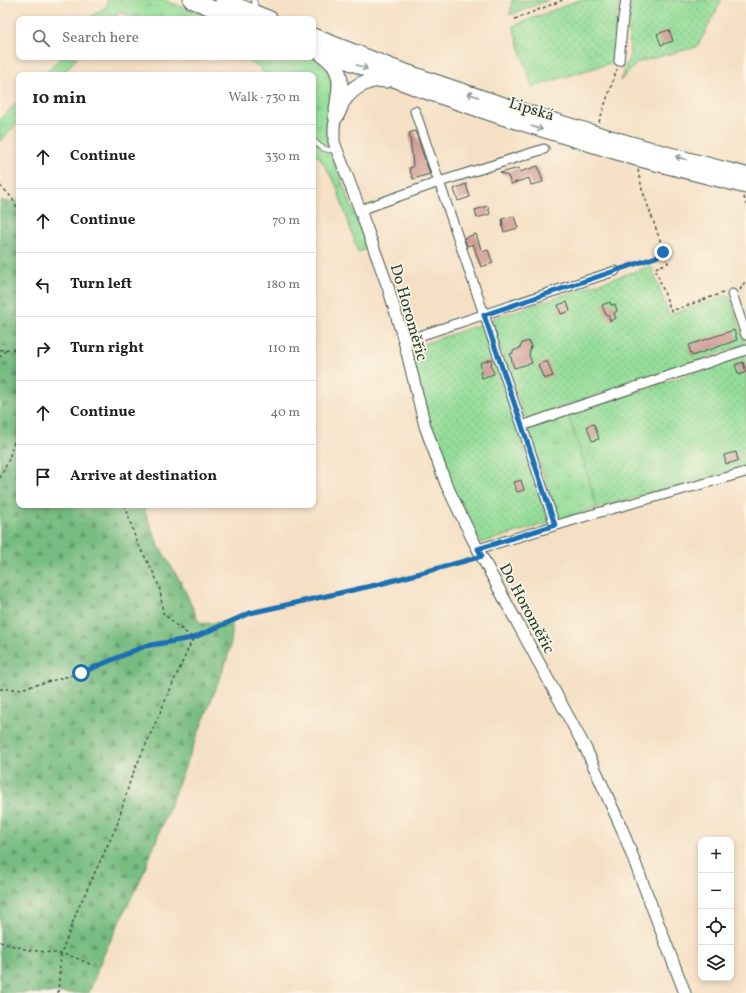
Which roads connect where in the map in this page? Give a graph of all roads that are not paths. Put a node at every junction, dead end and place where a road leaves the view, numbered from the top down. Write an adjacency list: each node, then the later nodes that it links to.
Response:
1 (191, 0): 5 (highway)
2 (223, 0): 4 (highway)
3 (626, 0): 10 (street)
4 (254, 6): 6 (highway)
5 (231, 16)
6 (266, 16)
7 (316, 37): 17 (highway, Lipská, one-way to 7)
8 (316, 49): 11 (highway, Lipská, one-way to 11)
9 (316, 50): 13 (highway)
10 (619, 61)
11 (401, 82): 13 (highway); 19 (highway, Lipská, one-way to 19)
12 (415, 111): 18 (street)
13 (336, 116): 16 (street, Do Horoměřic)
14 (316, 143): 16 (lane)
15 (544, 148): 18 (street)
16 (337, 150): 20 (street, Do Horoměřic)
17 (746, 175)
18 (439, 182): 20 (street); 23 (street)
19 (746, 186)
20 (360, 210): 25 (street, Do Horoměřic)
21 (615, 271): 23 (street)
22 (732, 294): 24 (street)
23 (484, 315): 25 (street); 27 (street)
24 (746, 335)
25 (404, 341): 30 (street, Do Horoměřic)
26 (746, 350): 27 (street)
27 (522, 426): 29 (street)
28 (746, 472): 29 (street)
29 (555, 525): 30 (street)
30 (480, 552): 31 (street, Do Horoměřic)
31 (685, 993)

